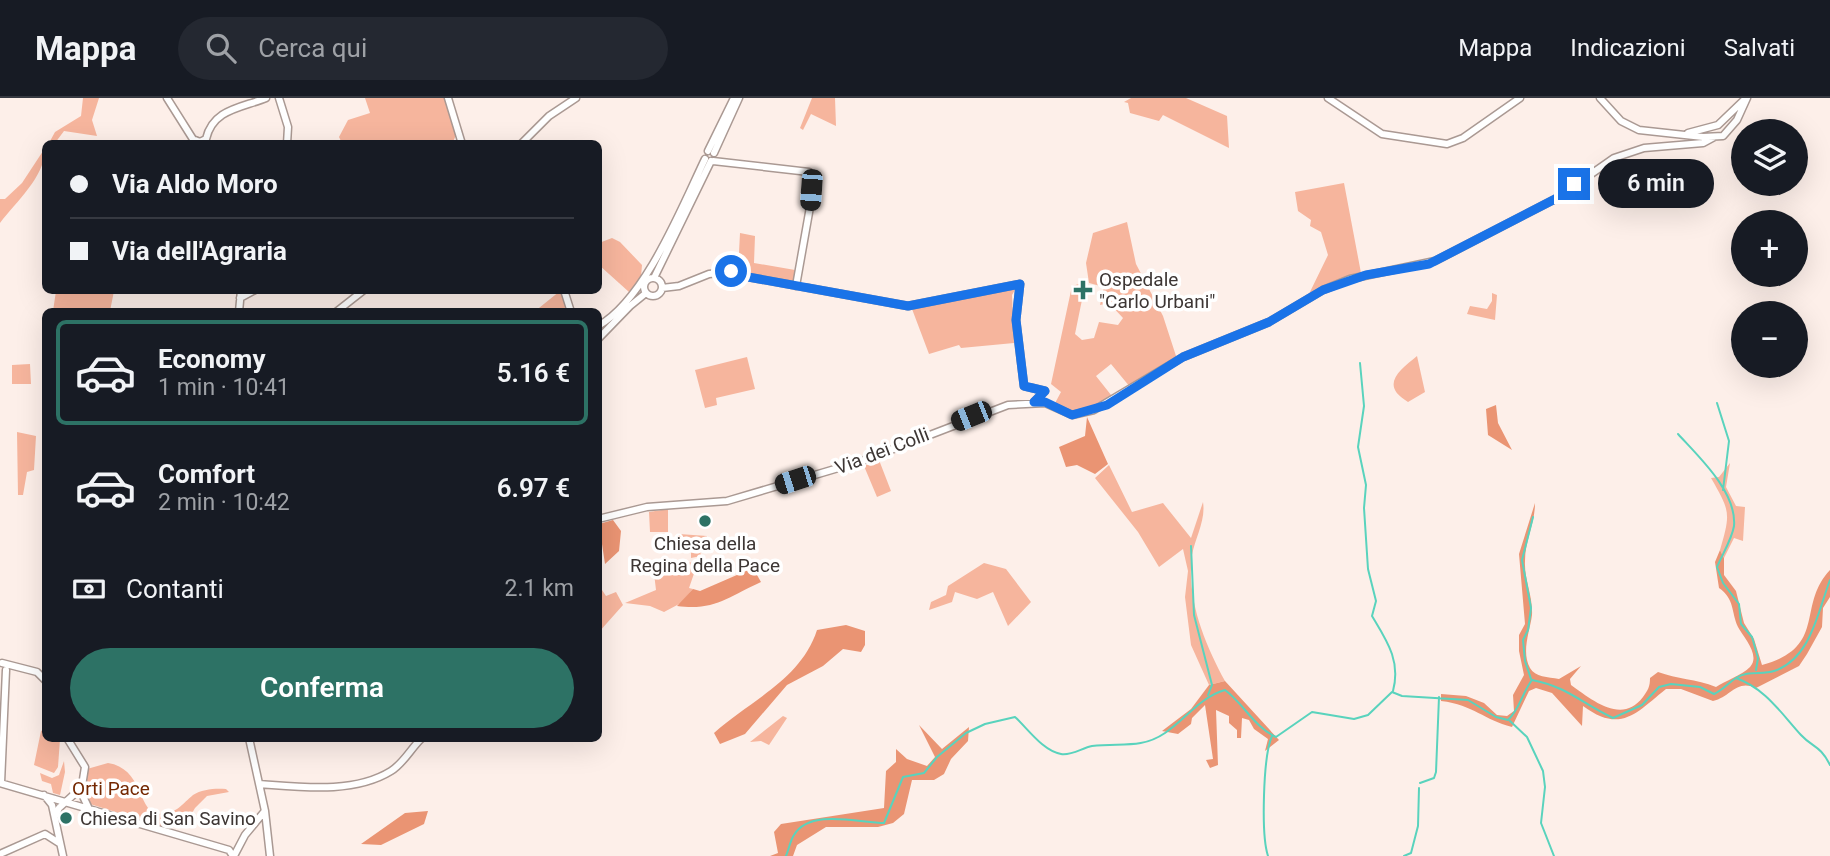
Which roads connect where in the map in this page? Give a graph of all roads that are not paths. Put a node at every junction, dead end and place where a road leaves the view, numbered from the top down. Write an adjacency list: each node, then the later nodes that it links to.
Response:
1 (167, 98): 16 (street)
2 (266, 98): 17 (street)
3 (450, 98): 19 (street)
4 (576, 98): 20 (street)
5 (734, 98): 21 (street)
6 (739, 98): 21 (street)
7 (1328, 98): 8 (street)
8 (1520, 98)
9 (1600, 98): 13 (street)
10 (1746, 98): 12 (street); 14 (street)
11 (279, 99): 18 (street)
12 (1716, 125): 13 (street); 14 (street)
13 (1683, 134): 15 (street)
14 (1724, 134): 15 (street)
15 (1715, 137): 32 (street)
16 (194, 140)
17 (208, 140)
18 (287, 140)
19 (463, 140)
20 (525, 140)
21 (712, 157): 22 (street); 23 (street); 24 (street)
22 (656, 260): 23 (street); 29 (street)
23 (652, 278): 25 (street); 26 (street)
24 (796, 286): 26 (street); 32 (street)
25 (645, 290): 26 (street); 29 (street); 31 (street)
26 (660, 291)
27 (359, 294): 28 (street)
28 (341, 308)
29 (619, 309): 30 (street)
30 (602, 323)
31 (602, 335)
32 (1034, 402): 33 (street, Via dei Colli)
33 (602, 518)
34 (3, 670): 35 (street); 39 (street)
35 (42, 677)
36 (69, 742): 41 (street)
37 (250, 742): 40 (street)
38 (419, 742): 40 (street)
39 (1, 783): 42 (street)
40 (260, 784): 45 (street)
41 (83, 786): 43 (street); 44 (street)
42 (42, 793): 43 (street); 46 (street)
43 (69, 802): 44 (street); 46 (street)
44 (89, 809): 51 (street)
45 (265, 811): 47 (street); 48 (street)
46 (55, 817): 49 (street)
47 (267, 826): 48 (street); 55 (street)
48 (247, 832): 50 (street)
49 (59, 843): 52 (street); 53 (street)
50 (240, 843): 51 (street); 54 (street)
51 (225, 849): 54 (street)
52 (0, 855)
53 (63, 856)
54 (233, 856)
55 (270, 856)

